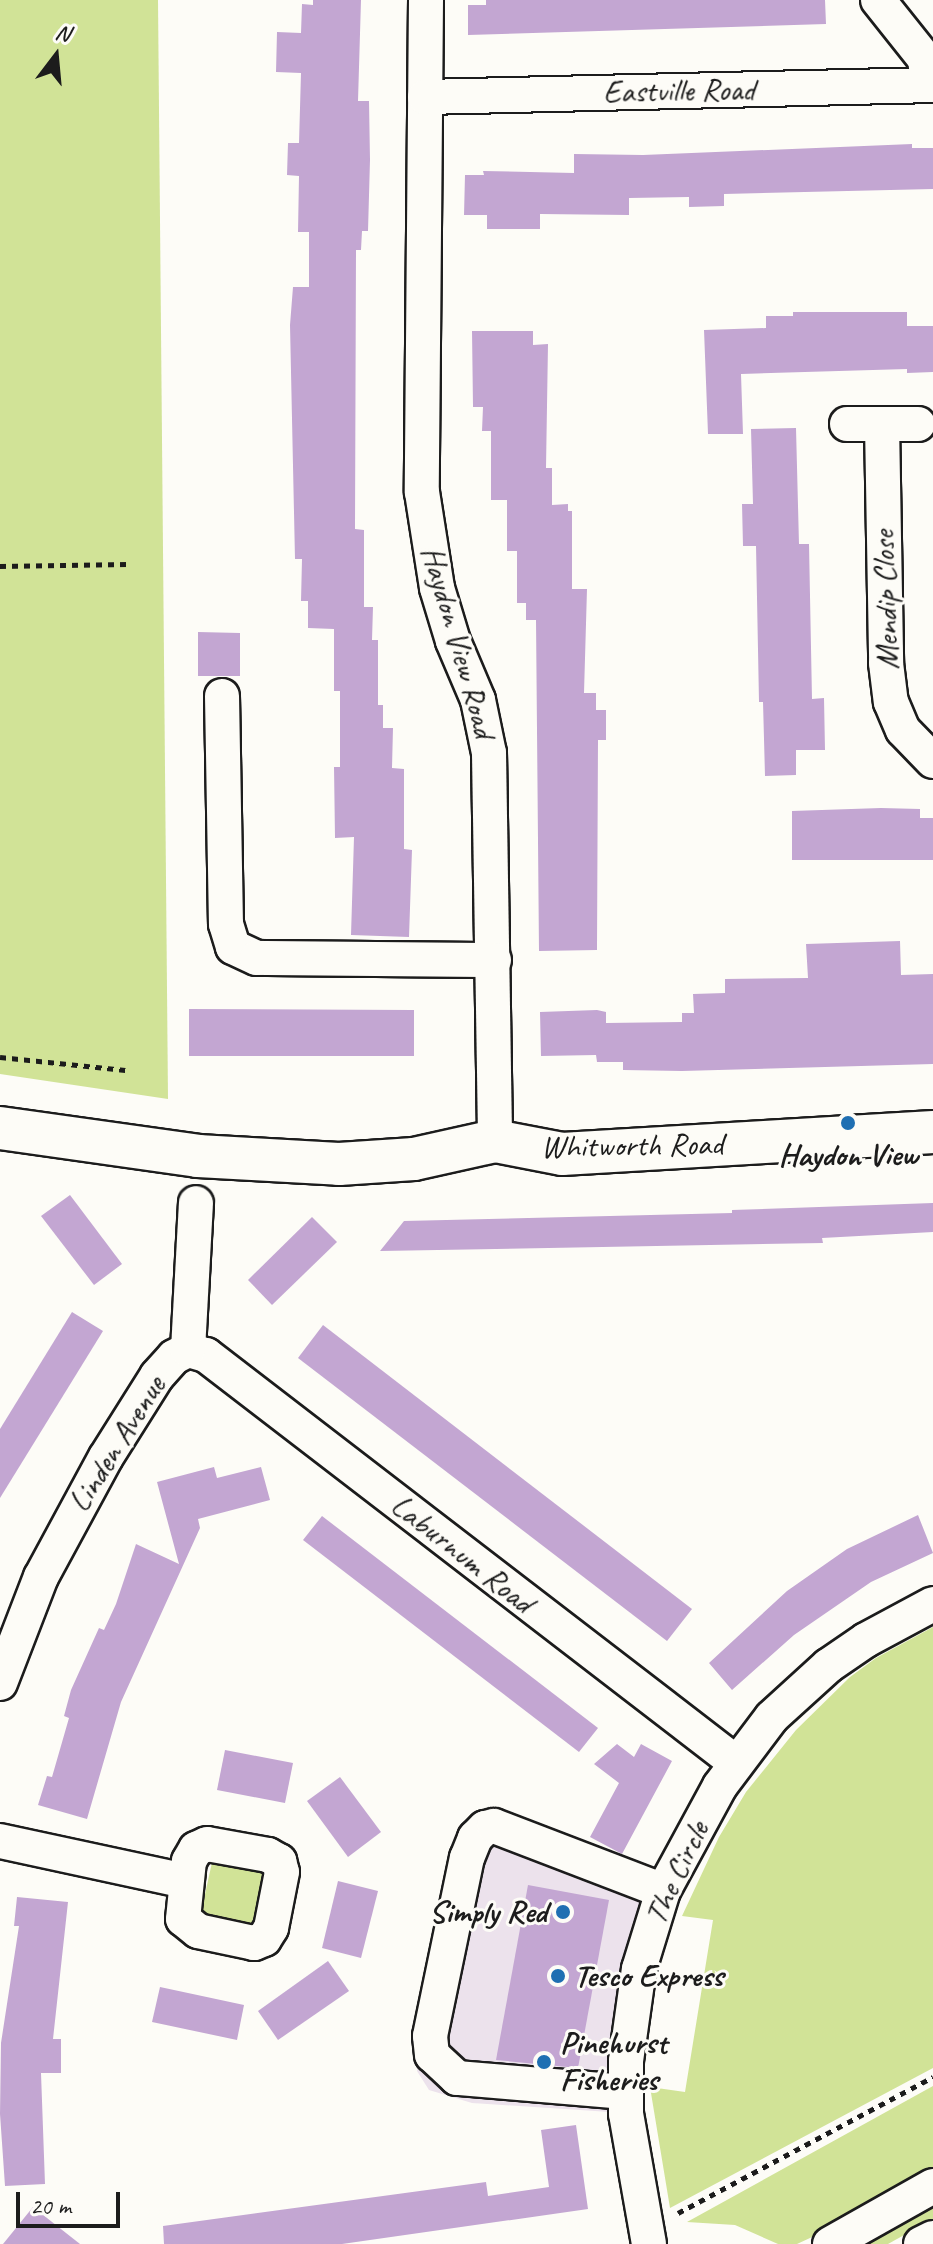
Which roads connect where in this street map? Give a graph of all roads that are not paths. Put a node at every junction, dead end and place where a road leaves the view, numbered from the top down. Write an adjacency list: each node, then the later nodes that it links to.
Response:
1 (426, 0): 4 (street, Haydon View Road)
2 (878, 0): 3 (street)
3 (931, 85): 4 (street, Eastville Road)
4 (425, 97): 10 (street, Haydon View Road)
5 (847, 424): 6 (street)
6 (882, 424): 7 (street); 9 (street, Mendip Close)
7 (918, 424)
8 (222, 696): 10 (street)
9 (933, 761)
10 (494, 960): 13 (street, Haydon View Road)
11 (0, 1128): 13 (main road, Whitworth Road)
12 (933, 1132): 13 (main road, Whitworth Road)
13 (495, 1141)
14 (196, 1203): 15 (street, Linden Avenue)
15 (188, 1350): 17 (street, Linden Avenue); 18 (street, Laburnum Road)
16 (933, 1604): 18 (street, The Circle)
17 (0, 1683)
18 (735, 1762): 21 (street, The Circle)
19 (0, 1841): 20 (street)
20 (185, 1881)
21 (663, 1891): 22 (street, The Circle); 22 (street)
22 (625, 2092): 24 (street, The Circle)
23 (933, 2186): 26 (street)
24 (646, 2235)
25 (933, 2238): 27 (street)
26 (830, 2244)
27 (921, 2244)

